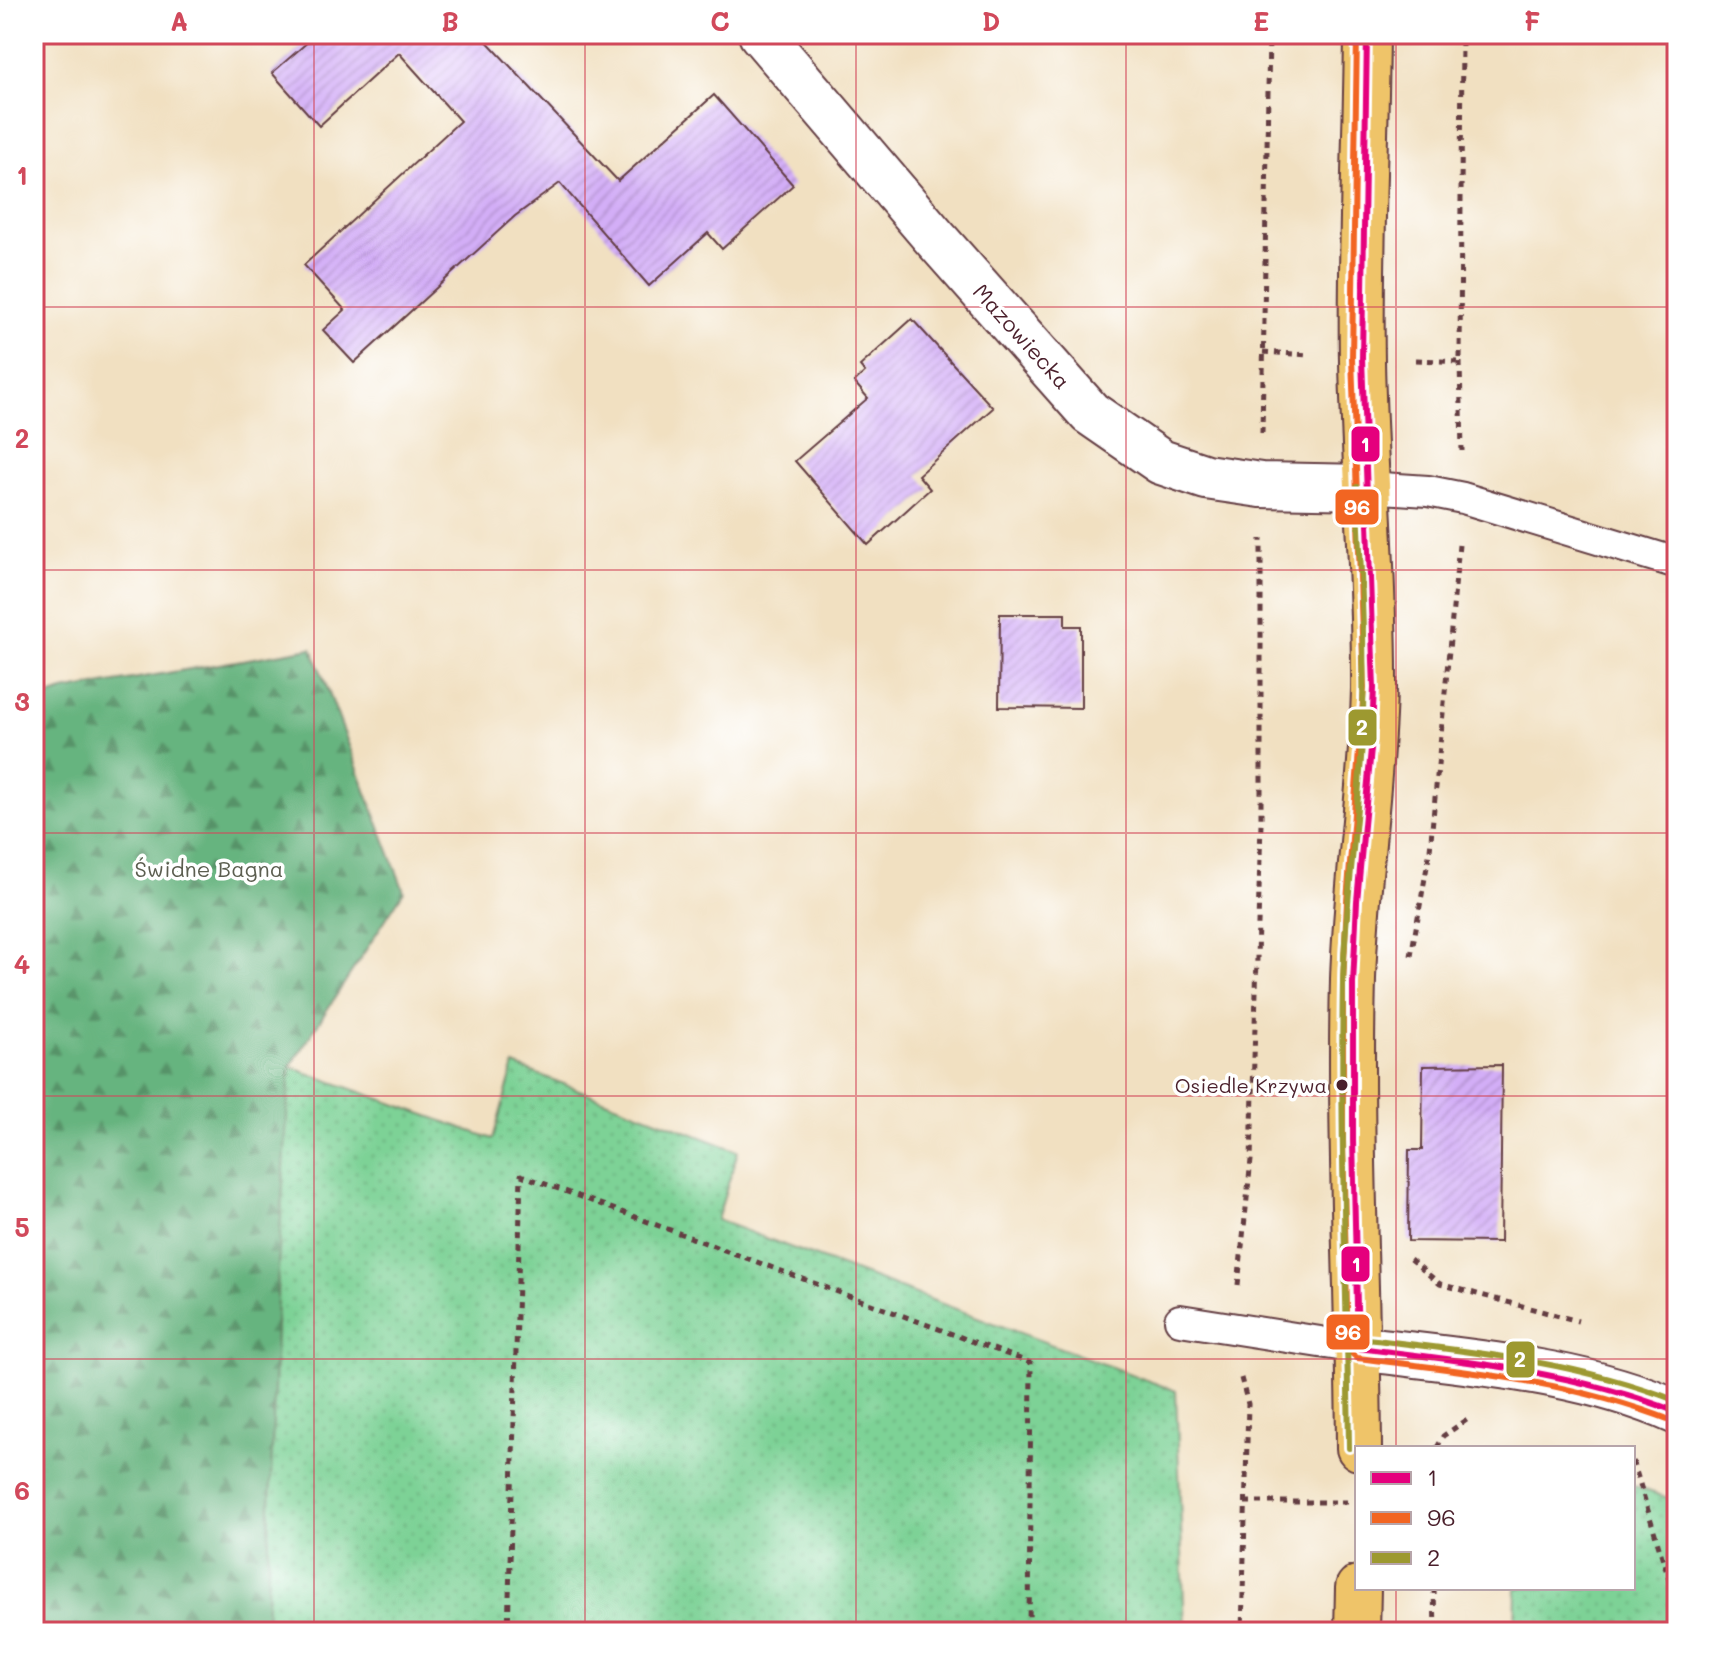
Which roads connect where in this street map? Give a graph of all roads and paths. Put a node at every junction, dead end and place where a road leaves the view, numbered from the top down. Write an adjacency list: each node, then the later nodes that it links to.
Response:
1 (761, 34): 8 (street, Mazowiecka)
2 (1269, 34): 5 (path)
3 (1367, 34): 6 (main road)
4 (1462, 34): 7 (path)
5 (1263, 352): 6 (path); 8 (path)
6 (1362, 359): 7 (path); 9 (main road)
7 (1460, 362): 10 (path)
8 (1261, 485): 9 (street, Mazowiecka); 14 (path)
9 (1367, 487): 10 (lane); 17 (main road)
10 (1463, 498): 11 (lane); 12 (path)
11 (1677, 563)
12 (1409, 970)
13 (1407, 1257): 16 (path)
14 (1237, 1295)
15 (1180, 1320): 17 (lane)
16 (1582, 1322)
17 (1358, 1348): 19 (street); 20 (main road)
18 (1238, 1370): 22 (path)
19 (1677, 1412)
20 (1359, 1446)
21 (1635, 1468): 26 (path)
22 (1245, 1502): 23 (path); 29 (path)
23 (1355, 1502)
24 (1358, 1590): 30 (main road)
25 (1434, 1590): 31 (path)
26 (1677, 1606)
27 (508, 1632): 28 (path)
28 (1029, 1632)
29 (1242, 1632)
30 (1357, 1632)
31 (1435, 1632)

